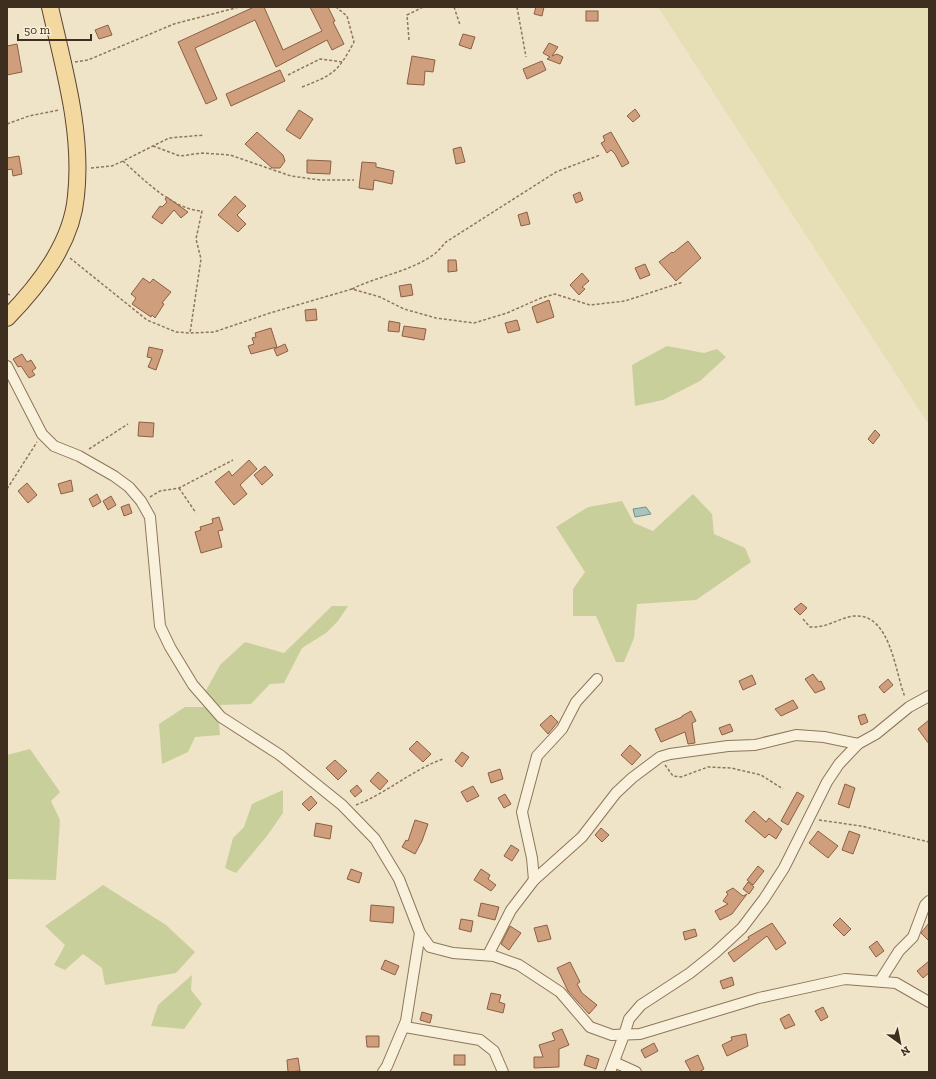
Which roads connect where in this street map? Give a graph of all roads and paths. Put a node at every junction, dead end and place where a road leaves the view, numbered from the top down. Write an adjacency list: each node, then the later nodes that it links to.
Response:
1 (50, 7): 11 (main road)
2 (239, 7): 11 (path)
3 (336, 7): 10 (path)
4 (423, 7): 8 (path)
5 (454, 7): 7 (path)
6 (517, 7): 9 (path)
7 (460, 25)
8 (409, 40)
9 (526, 57)
10 (344, 62): 12 (path); 13 (path)
11 (63, 64): 14 (main road)
12 (288, 75)
13 (302, 87)
14 (71, 104): 15 (path); 20 (main road)
15 (7, 124)
16 (204, 135): 17 (path)
17 (153, 146): 19 (path); 21 (path)
18 (600, 155): 24 (path)
19 (123, 161): 20 (path); 26 (path)
20 (78, 165): 22 (main road)
21 (354, 180)
22 (59, 249): 25 (main road); 26 (path)
23 (683, 282): 24 (path)
24 (352, 289): 26 (path)
25 (7, 318)
26 (190, 333)
27 (7, 366): 29 (street)
28 (128, 424): 30 (path)
29 (42, 434): 30 (street); 33 (path)
30 (79, 456): 34 (street)
31 (233, 460): 32 (path)
32 (179, 488): 34 (path); 35 (path)
33 (7, 489)
34 (141, 501): 44 (street)
35 (196, 513)
36 (803, 619): 39 (path)
37 (598, 679): 47 (street)
38 (929, 696): 39 (street)
39 (909, 706): 40 (street)
40 (858, 744): 41 (street); 45 (street)
41 (660, 757): 43 (path); 47 (street)
42 (443, 759): 44 (path)
43 (783, 790)
44 (345, 809): 49 (street)
45 (809, 820): 46 (path); 54 (street)
46 (929, 842)
47 (534, 880): 50 (street)
48 (929, 901): 51 (street)
49 (420, 933): 50 (street); 53 (street)
50 (488, 955): 54 (street)
51 (880, 981): 52 (street); 54 (street)
52 (929, 1002)
53 (404, 1027): 56 (street); 57 (street)
54 (624, 1036): 55 (street)
55 (614, 1062): 58 (street); 59 (street)
56 (383, 1072)
57 (503, 1072)
58 (610, 1072)
59 (636, 1072)

